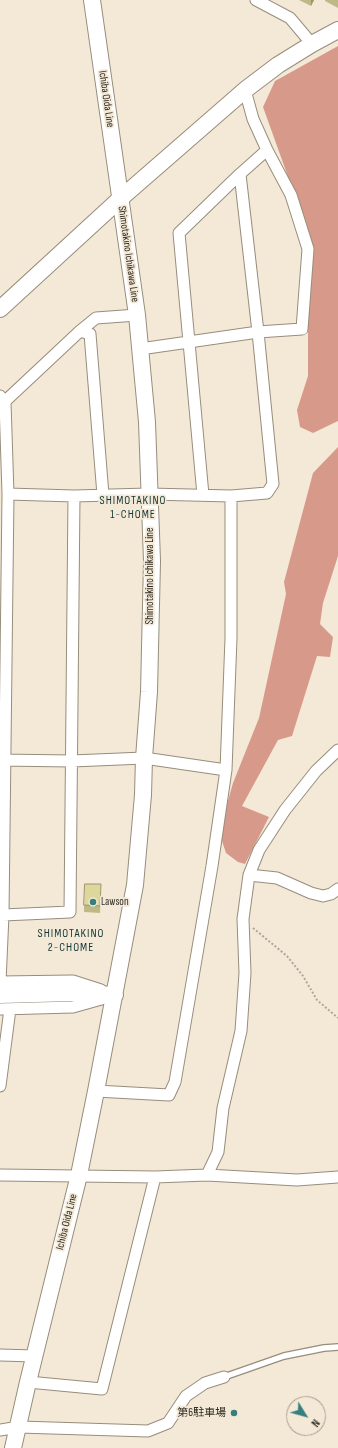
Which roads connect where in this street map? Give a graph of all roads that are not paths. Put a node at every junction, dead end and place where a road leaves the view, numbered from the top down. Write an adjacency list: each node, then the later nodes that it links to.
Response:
1 (92, 0): 8 (main road, Ichiba Oida Line)
2 (256, 0): 4 (street)
3 (338, 30): 4 (main road, Shimotakino Ichikawa Line)
4 (312, 44): 5 (main road, Shimotakino Ichikawa Line)
5 (245, 90): 6 (street); 8 (main road, Shimotakino Ichikawa Line)
6 (267, 150): 7 (street); 12 (street)
7 (240, 174): 12 (street); 13 (street)
8 (121, 198): 9 (main road); 10 (main road, Shimotakino Ichikawa Line)
9 (0, 309)
10 (137, 315): 11 (street); 14 (main road, Shimotakino Ichikawa Line)
11 (80, 331): 15 (street); 18 (street)
12 (258, 332): 13 (street); 21 (street)
13 (189, 342): 14 (street); 19 (street)
14 (140, 349): 17 (main road, Shimotakino Ichikawa Line)
15 (2, 401): 16 (street)
16 (8, 494): 20 (street); 24 (street)
17 (149, 494): 18 (street); 19 (street); 23 (main road, Shimotakino Ichikawa Line)
18 (103, 495): 20 (street)
19 (203, 495): 21 (street)
20 (74, 496): 25 (street)
21 (230, 496): 26 (street)
22 (338, 750): 27 (street)
23 (144, 758): 25 (street); 26 (street); 32 (main road, Shimotakino Ichikawa Line)
24 (2, 760): 25 (street); 29 (street)
25 (72, 761): 29 (street)
26 (226, 770): 35 (street)
27 (249, 875): 28 (street); 37 (street)
28 (338, 889)
29 (3, 915): 30 (street)
30 (0, 982): 32 (street)
31 (0, 995): 32 (main road)
32 (115, 995): 33 (street); 35 (main road, Ichiba Oida Line)
33 (5, 1009): 34 (street)
34 (0, 1086)
35 (96, 1091): 36 (main road, Ichiba Oida Line)
36 (79, 1175): 38 (street); 39 (street); 43 (main road, Ichiba Oida Line)
37 (207, 1175): 39 (street); 40 (street)
38 (0, 1176)
39 (154, 1177): 45 (street)
40 (338, 1177)
41 (338, 1347): 44 (lane)
42 (0, 1356): 43 (street)
43 (35, 1356): 45 (main road, Ichiba Oida Line)
44 (224, 1378): 46 (street)
45 (28, 1382): 46 (main road, Ichiba Oida Line)
46 (18, 1427): 47 (street); 48 (main road, Ichiba Oida Line)
47 (0, 1430)
48 (13, 1448)

